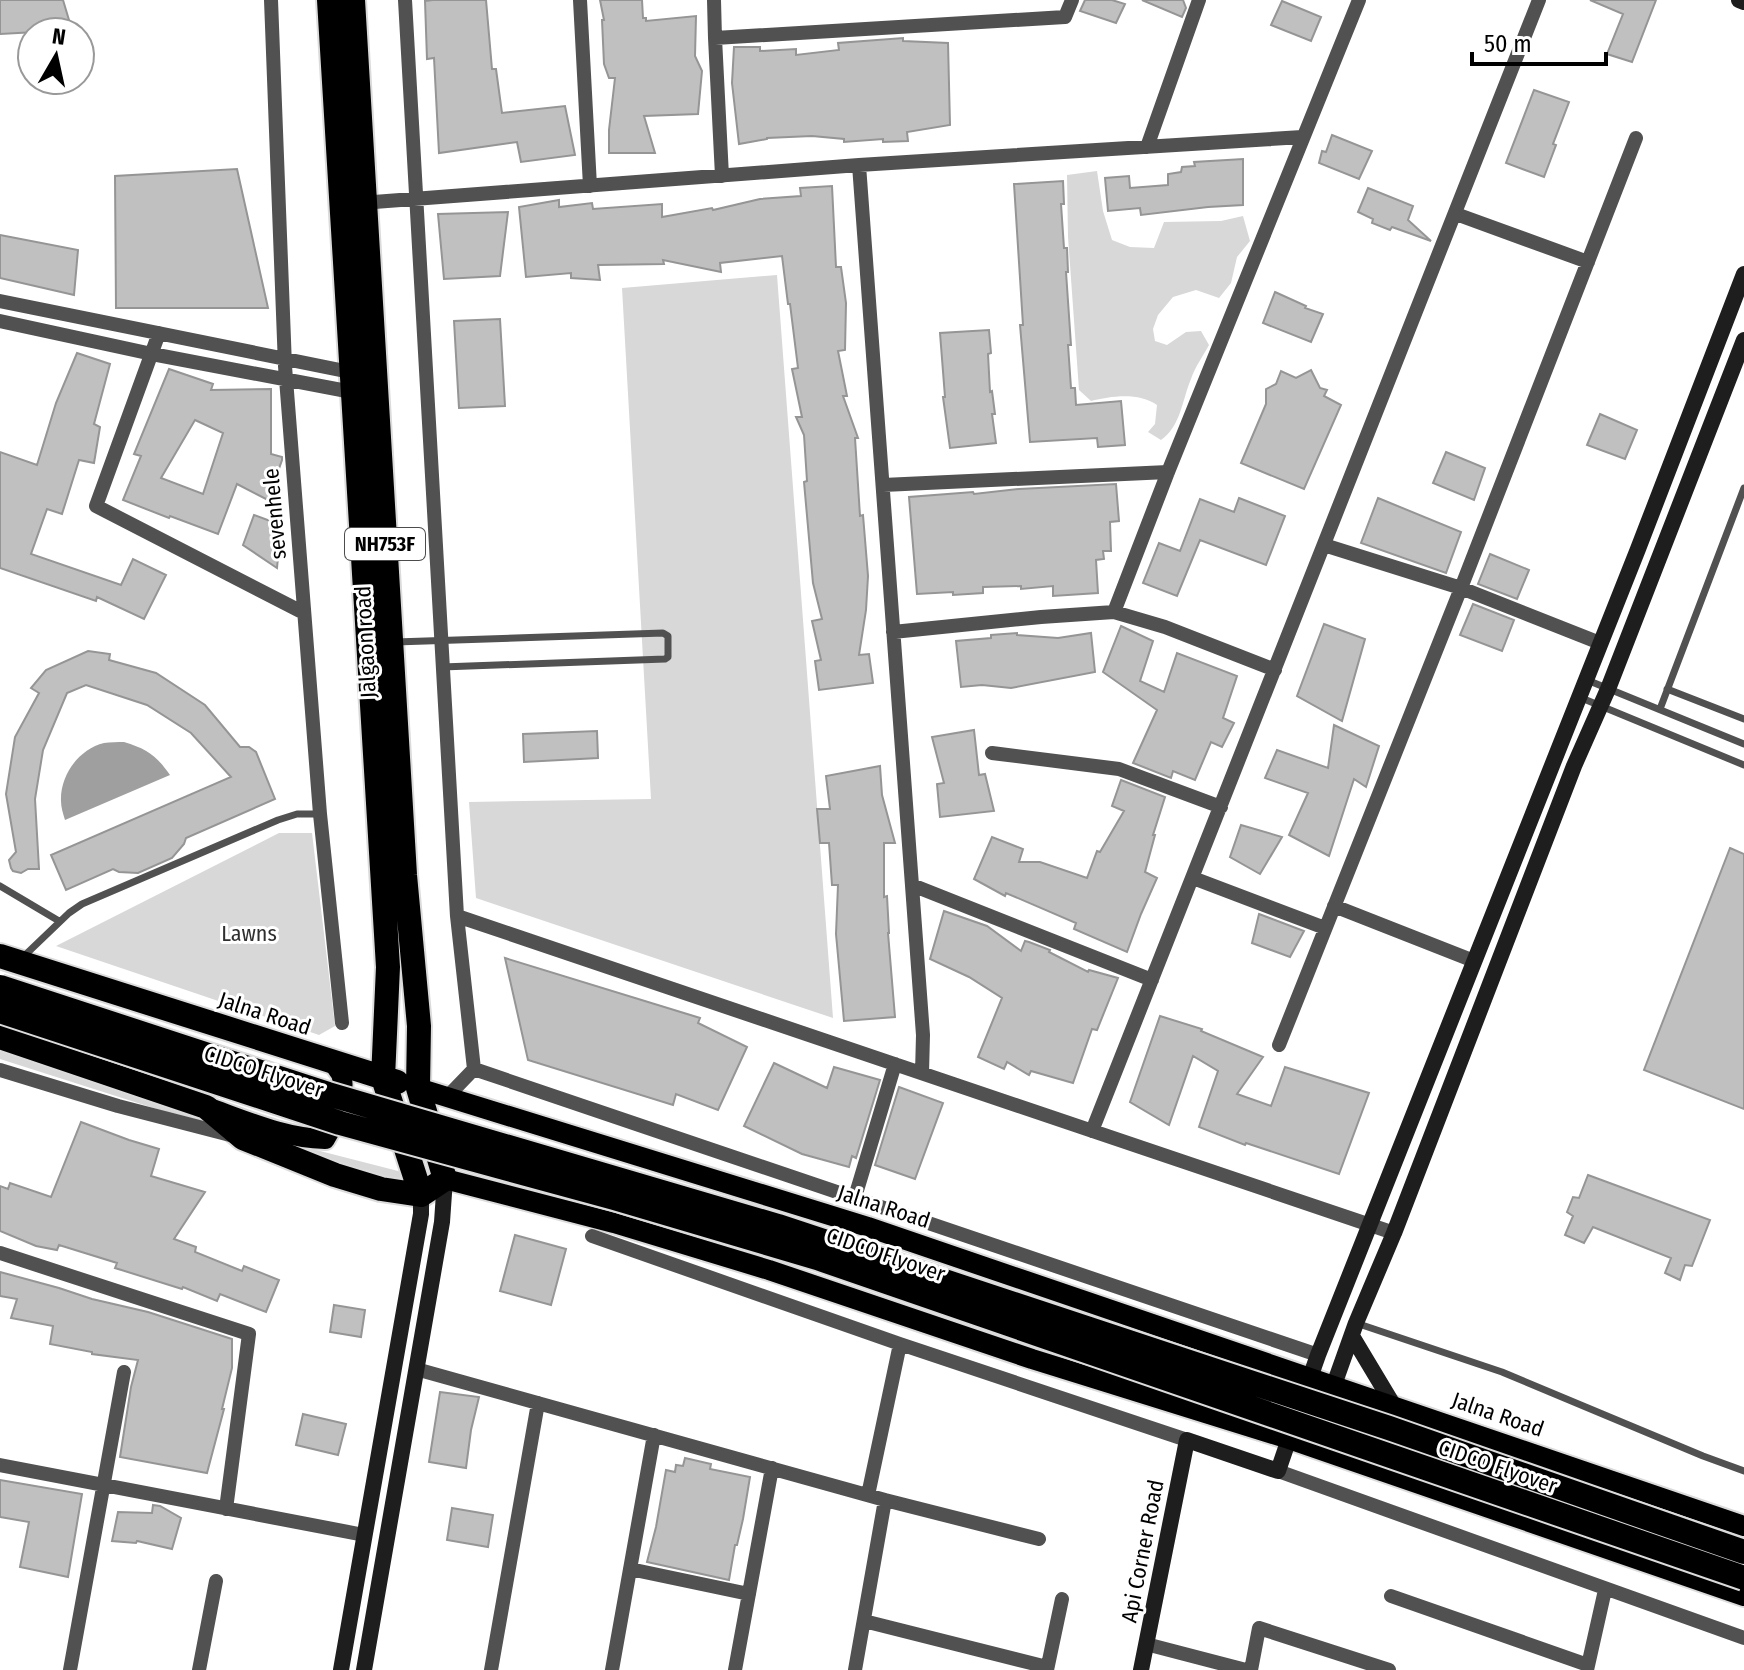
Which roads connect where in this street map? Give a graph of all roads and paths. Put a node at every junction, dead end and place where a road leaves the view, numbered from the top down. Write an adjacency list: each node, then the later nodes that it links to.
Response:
1 (271, 0): 28 (street, sevenhele)
2 (329, 0): 19 (highway, Jalgaon road / NH753F)
3 (353, 0): 19 (highway, Jalgaon road / NH753F)
4 (405, 0): 18 (street)
5 (580, 0): 17 (street)
6 (714, 0): 11 (street)
7 (1072, 0): 11 (street)
8 (1199, 0): 14 (street)
9 (1359, 0): 12 (street)
10 (1539, 0): 20 (street)
11 (715, 38): 16 (street)
12 (1302, 137): 14 (street); 31 (street)
13 (1636, 138): 21 (street)
14 (1147, 147): 15 (street)
15 (859, 165): 16 (street); 32 (street)
16 (722, 176): 17 (street)
17 (590, 186): 18 (street)
18 (416, 199): 19 (street); 39 (street)
19 (353, 204): 30 (highway, Jalgaon road / NH753F); 40 (highway, Jalgaon road / NH753F)
20 (1456, 214): 21 (street); 34 (street)
21 (1588, 262): 35 (street)
22 (1744, 274): 41 (street)
23 (0, 301): 25 (street)
24 (0, 321): 27 (street)
25 (159, 333): 27 (street); 28 (street)
26 (1744, 340): 45 (street)
27 (152, 354): 29 (street); 37 (street)
28 (284, 358): 29 (street, sevenhele); 30 (street)
29 (286, 380): 30 (street); 37 (street, sevenhele)
30 (351, 382): 40 (highway, Jalgaon road / NH753F)
31 (1168, 472): 32 (street); 36 (street)
32 (883, 485): 38 (street)
33 (1744, 488): 46 (lane)
34 (1324, 545): 35 (street); 43 (street)
35 (1461, 588): 41 (street); 59 (street)
36 (1114, 612): 38 (street); 43 (street)
37 (304, 613): 55 (street, sevenhele)
38 (893, 632): 57 (street)
39 (441, 640): 40 (lane); 42 (street); 42 (lane)
40 (379, 643): 76 (highway, Jalgaon road / NH753F); 77 (highway, Jalgaon road / NH753F)
41 (1600, 643): 44 (street)
42 (442, 667): 60 (street)
43 (1275, 670): 54 (street)
44 (1585, 679): 45 (lane); 47 (street)
45 (1608, 689): 48 (street); 49 (lane)
46 (1667, 689): 49 (lane); 50 (lane)
47 (1579, 697): 48 (lane); 64 (street)
48 (1600, 706): 53 (lane); 86 (street)
49 (1660, 709): 51 (lane)
50 (1744, 719)
51 (1744, 744)
52 (992, 753): 54 (street)
53 (1744, 765)
54 (1221, 807): 56 (street)
55 (320, 814): 61 (lane); 68 (street, sevenhele)
56 (1193, 878): 62 (street); 65 (street)
57 (912, 885): 65 (street); 75 (street)
58 (0, 886): 61 (lane)
59 (1334, 906): 62 (street); 64 (street)
60 (457, 916): 72 (street); 73 (street)
61 (59, 921): 63 (lane)
62 (1325, 928): 70 (street)
63 (9, 959): 71 (highway, Jalna Road)
64 (1474, 961): 85 (street)
65 (1152, 980): 80 (street)
66 (0, 987): 113 (highway, CIDCO Flyover, bridge)
67 (0, 1011): 115 (highway, CIDCO Flyover, bridge)
68 (342, 1023)
69 (0, 1037): 79 (highway)
70 (1279, 1045)
71 (333, 1062): 76 (highway, Jalna Road); 79 (main road)
72 (895, 1064): 75 (street); 84 (street)
73 (474, 1069): 78 (street); 84 (street)
74 (0, 1070): 81 (street)
75 (922, 1073): 80 (street)
76 (383, 1078): 77 (highway, Jalna Road); 83 (highway)
77 (418, 1088): 78 (main road, Jalna Road); 82 (highway, Jalgaon road)
78 (447, 1097): 94 (main road, Jalna Road)
79 (206, 1107): 81 (highway)
80 (1092, 1131): 85 (street)
81 (243, 1138): 83 (highway)
82 (445, 1179): 83 (highway); 92 (street); 99 (main road)
83 (421, 1195): 111 (street)
84 (855, 1197): 91 (street)
85 (1370, 1225): 86 (street); 91 (street)
86 (1394, 1233): 89 (street)
87 (592, 1236): 90 (street)
88 (0, 1253): 109 (street)
89 (1354, 1330): 95 (street); 97 (street); 105 (lane)
90 (900, 1344): 100 (street); 107 (street)
91 (1318, 1355): 94 (street)
92 (416, 1369): 96 (street); 130 (street)
93 (124, 1372): 106 (street)
94 (1310, 1377): 95 (main road, Jalna Road); 99 (street)
95 (1334, 1386): 97 (main road, Jalna Road); 101 (street)
96 (538, 1403): 98 (street); 131 (street)
97 (1394, 1406): 110 (main road, Jalna Road)
98 (654, 1435): 103 (street); 114 (street)
99 (1289, 1439): 101 (main road); 104 (street)
100 (1187, 1440): 104 (street); 124 (street, Api Corner Road)
101 (1312, 1447): 120 (main road)
102 (0, 1465): 106 (street)
103 (772, 1468): 107 (street); 118 (street)
104 (1278, 1471): 117 (street)
105 (1744, 1471)
106 (103, 1485): 109 (street); 127 (street)
107 (868, 1495): 108 (street)
108 (885, 1500): 112 (street); 122 (street)
109 (226, 1509): 111 (street)
110 (1744, 1526)
111 (364, 1535): 129 (street)
112 (1039, 1539)
113 (1744, 1552)
114 (630, 1569): 118 (street); 132 (street)
115 (1744, 1578)
116 (216, 1581): 128 (street)
117 (1605, 1590): 123 (street); 125 (street)
118 (749, 1594): 133 (street)
119 (1391, 1596): 125 (street)
120 (1744, 1596)
121 (1062, 1599): 126 (street)
122 (864, 1621): 126 (street); 134 (street)
123 (1744, 1638)
124 (1146, 1644): 135 (street, Api Corner Road); 136 (street)
125 (1587, 1667)
126 (1047, 1668)
127 (70, 1670)
128 (199, 1670)
129 (341, 1670)
130 (364, 1670)
131 (491, 1670)
132 (612, 1670)
133 (735, 1670)
134 (855, 1670)
135 (1141, 1670)
136 (1249, 1670): 137 (street)
137 (1389, 1670)

